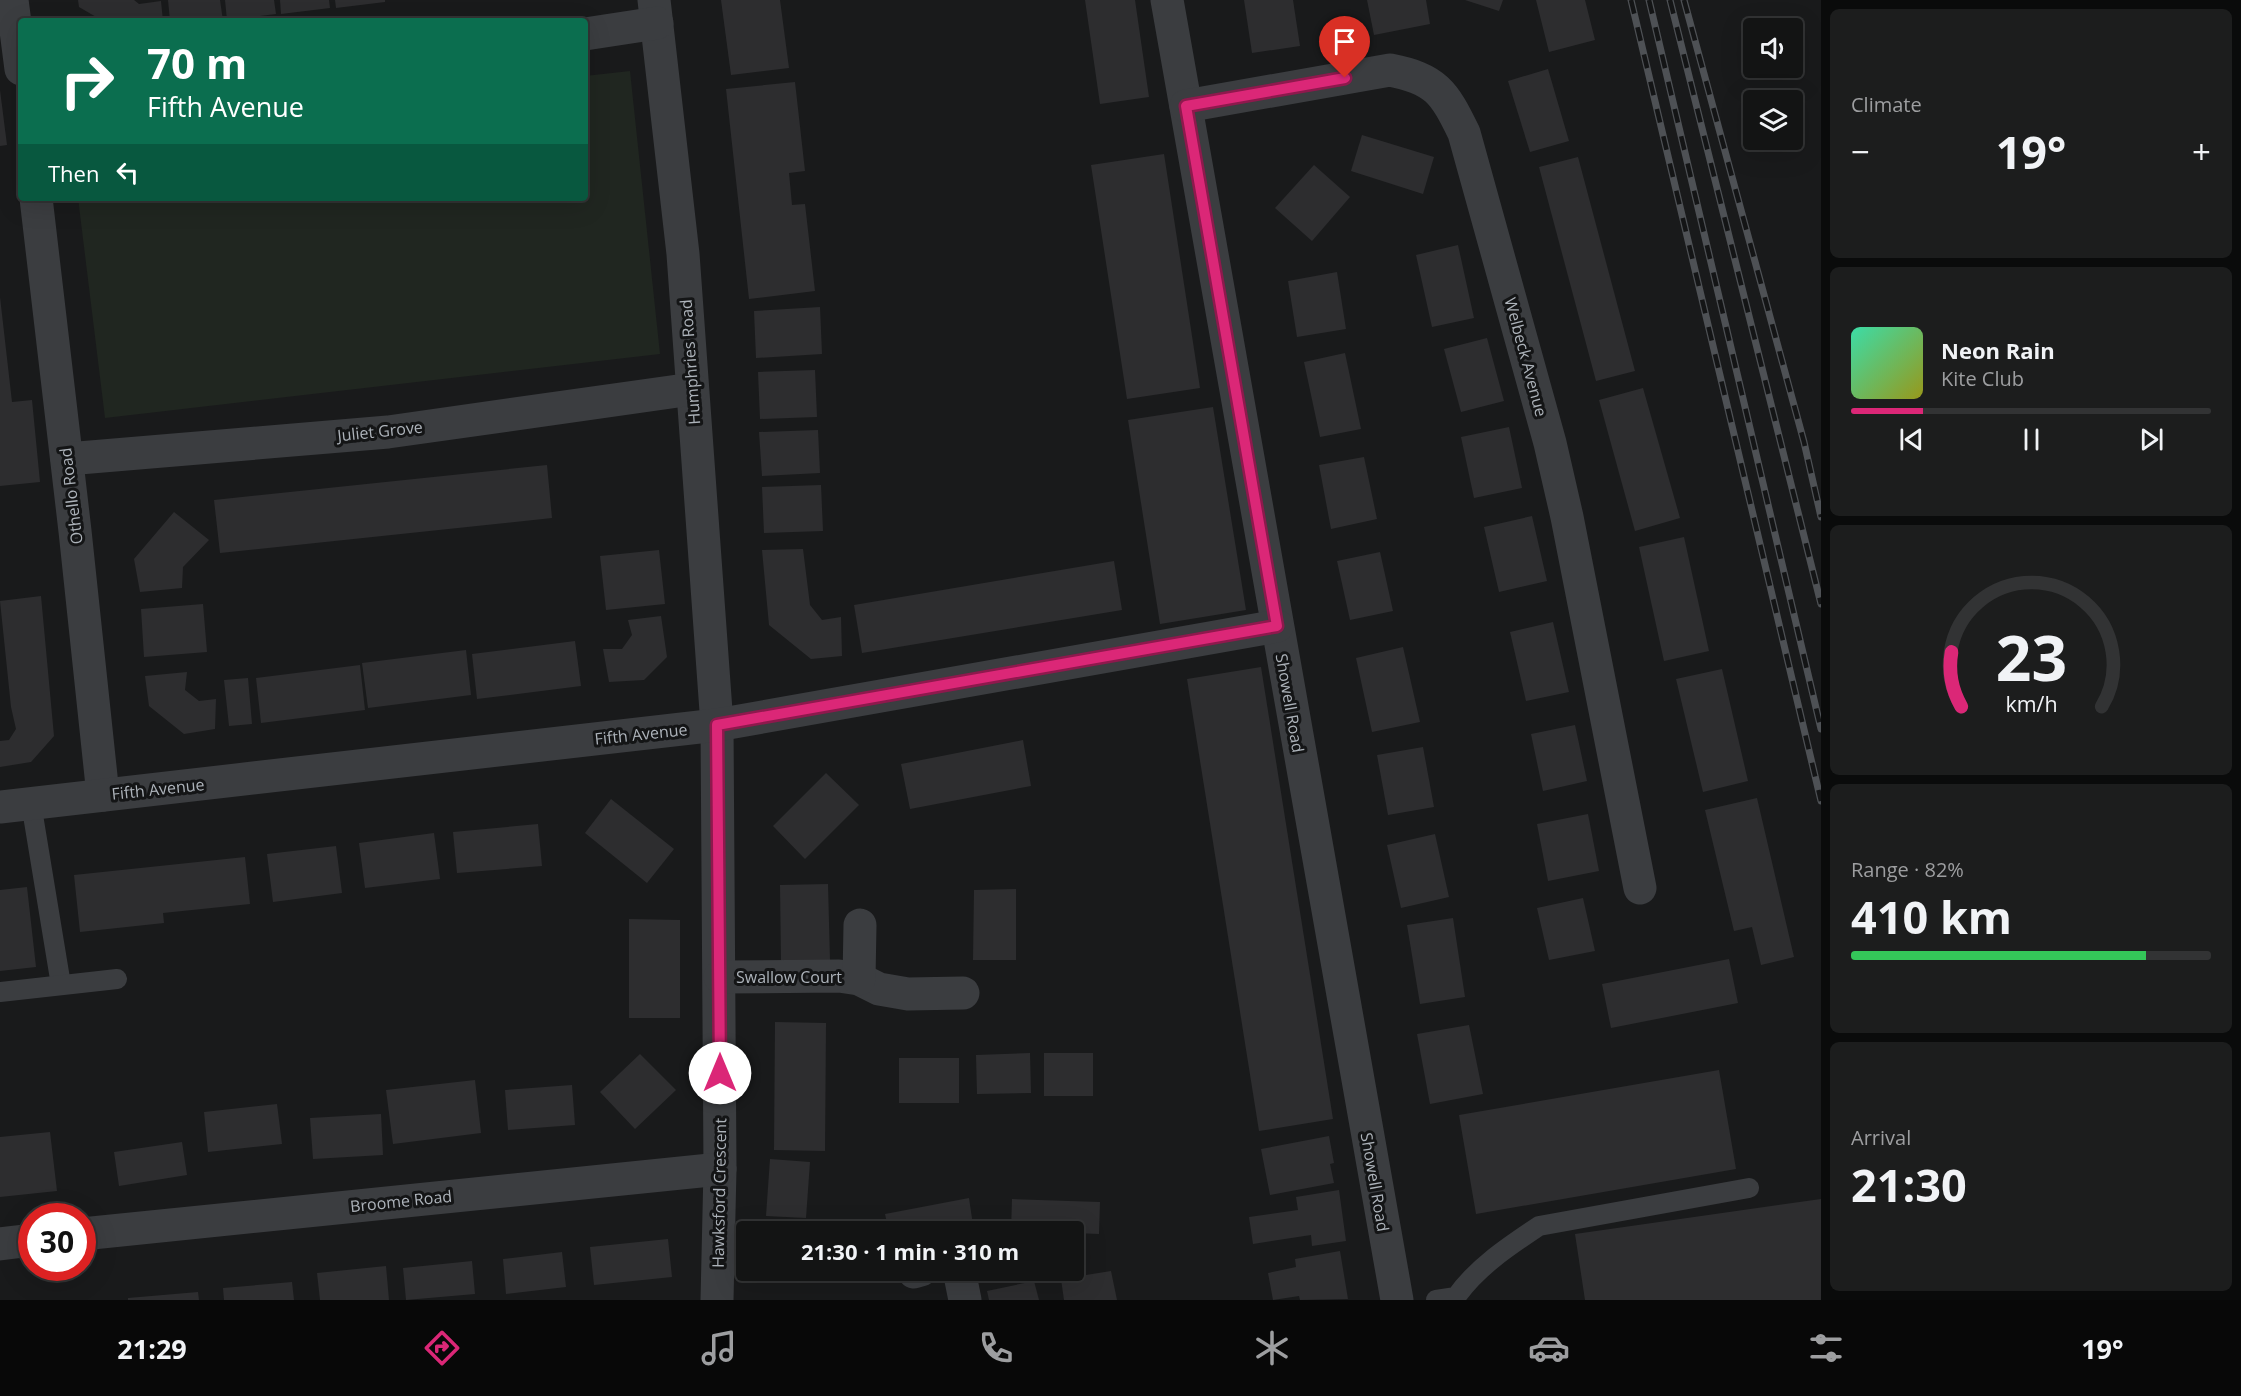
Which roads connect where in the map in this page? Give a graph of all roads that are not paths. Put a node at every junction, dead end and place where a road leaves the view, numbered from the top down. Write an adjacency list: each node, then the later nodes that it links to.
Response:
1 (12, 0): 5 (street)
2 (1167, 0): 6 (street, Showell Road)
3 (656, 12): 4 (street); 8 (street, Humphries Road)
4 (588, 33)
5 (18, 46)
6 (1186, 106): 10 (street, Showell Road); 14 (street, Welbeck Avenue)
7 (36, 201): 9 (street, Othello Road)
8 (692, 389): 9 (street, Juliet Grove); 11 (street, Humphries Road)
9 (67, 459): 12 (street, Othello Road)
10 (1277, 626): 11 (street, Fifth Avenue); 30 (street, Showell Road)
11 (717, 725): 12 (street, Fifth Avenue); 16 (street, Hawksford Crescent)
12 (103, 795): 13 (street, Fifth Avenue)
13 (16, 805): 19 (lane)
14 (1640, 888)
15 (860, 925): 18 (street, Swallow Court)
16 (720, 977): 18 (street, Swallow Court); 22 (street, Hawksford Crescent)
17 (117, 979): 19 (lane)
18 (859, 979): 21 (street, Swallow Court)
19 (61, 985): 20 (lane)
20 (0, 992)
21 (963, 993)
22 (720, 1169): 24 (street, Broome Road); 28 (street, Hawksford Crescent)
23 (1749, 1188): 31 (lane)
24 (96, 1233)
25 (18, 1242): 26 (street)
26 (0, 1244)
27 (961, 1281): 29 (street)
28 (717, 1300)
29 (964, 1300)
30 (1396, 1300)
31 (1436, 1300)

